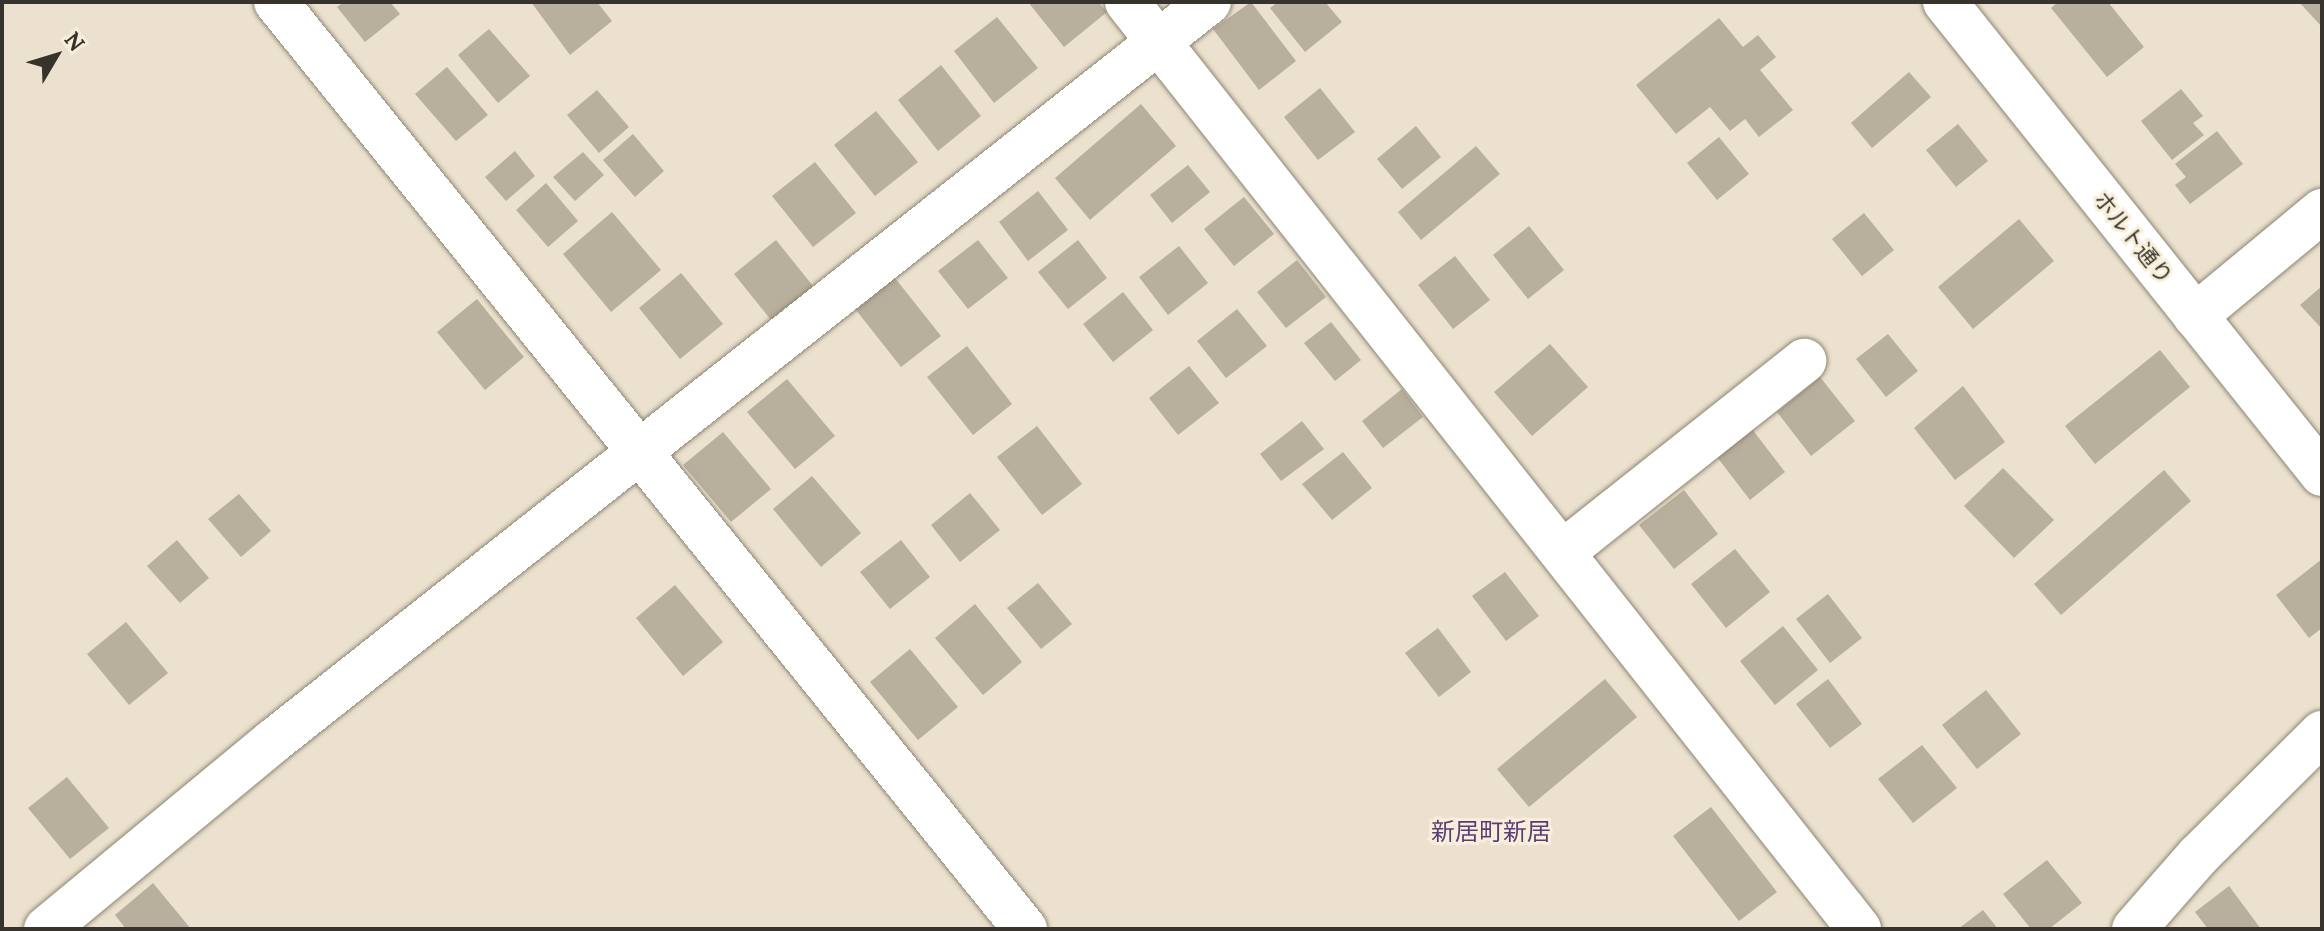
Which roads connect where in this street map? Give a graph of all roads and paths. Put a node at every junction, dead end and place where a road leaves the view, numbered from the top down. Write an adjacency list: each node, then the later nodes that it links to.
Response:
1 (276, 2): 9 (street)
2 (1127, 2): 5 (street)
3 (1209, 2): 5 (street)
4 (1945, 2): 7 (street, ホルト通り)
5 (1159, 42): 9 (street); 11 (street)
6 (2322, 211): 7 (street)
7 (2195, 316): 10 (street, ホルト通り)
8 (1804, 361): 11 (street)
9 (641, 453): 13 (street); 14 (street)
10 (2322, 474)
11 (1563, 552): 15 (street)
12 (2322, 733): 16 (street)
13 (50, 926)
14 (1025, 929)
15 (1859, 929)
16 (2134, 929)

